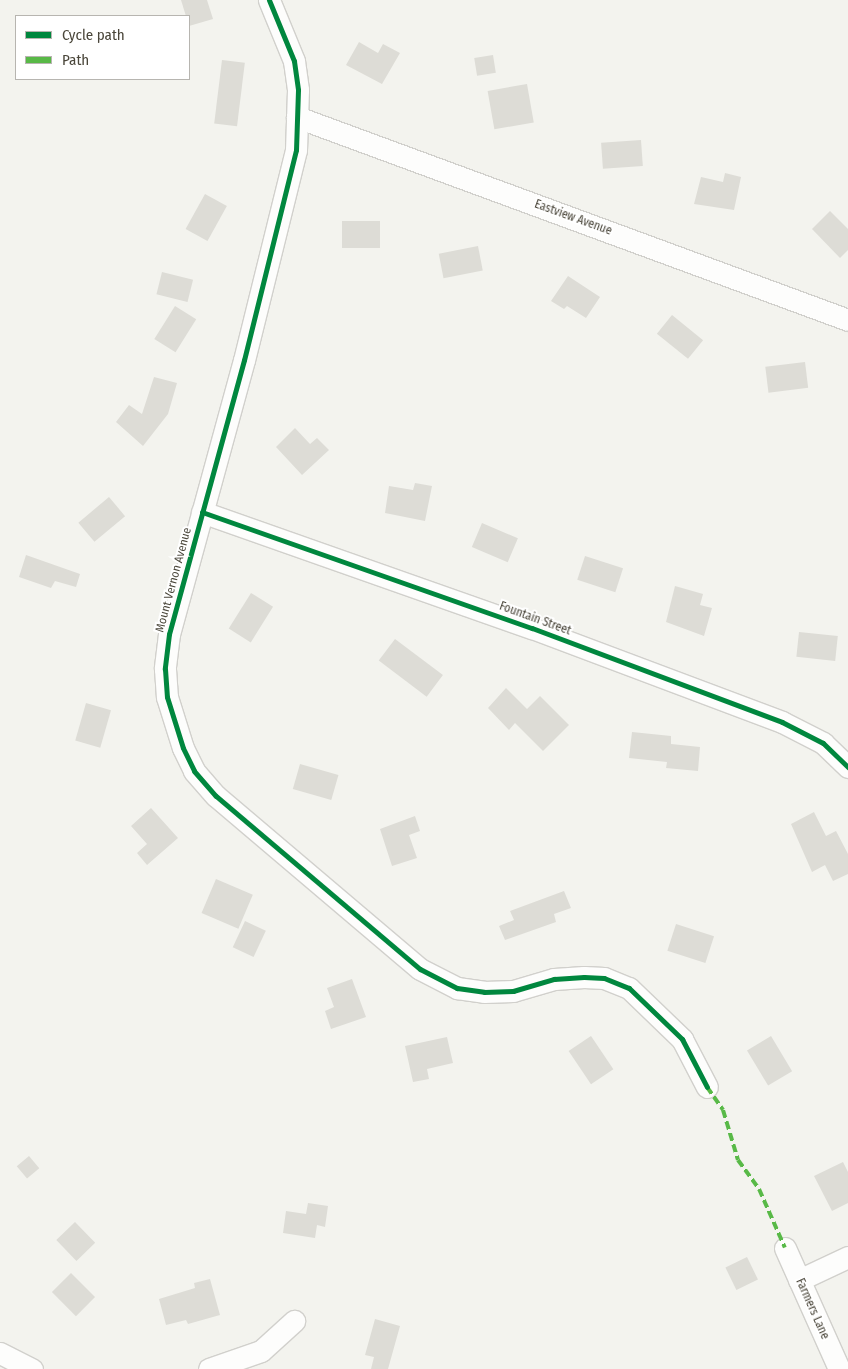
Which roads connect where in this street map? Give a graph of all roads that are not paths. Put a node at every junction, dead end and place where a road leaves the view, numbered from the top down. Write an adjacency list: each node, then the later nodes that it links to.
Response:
1 (269, 0): 2 (street, Mount Vernon Avenue)
2 (297, 117): 3 (street, Eastview Avenue); 4 (street, Mount Vernon Avenue)
3 (848, 320)
4 (202, 512): 5 (street, Fountain Street); 6 (street, Mount Vernon Avenue)
5 (848, 767)
6 (707, 1087)
7 (786, 1248): 9 (street, Farmers Lane)
8 (848, 1257): 9 (street)
9 (800, 1280): 14 (street, Farmers Lane)
10 (294, 1321): 13 (street)
11 (0, 1353): 12 (street)
12 (32, 1369)
13 (209, 1369)
14 (839, 1369)

